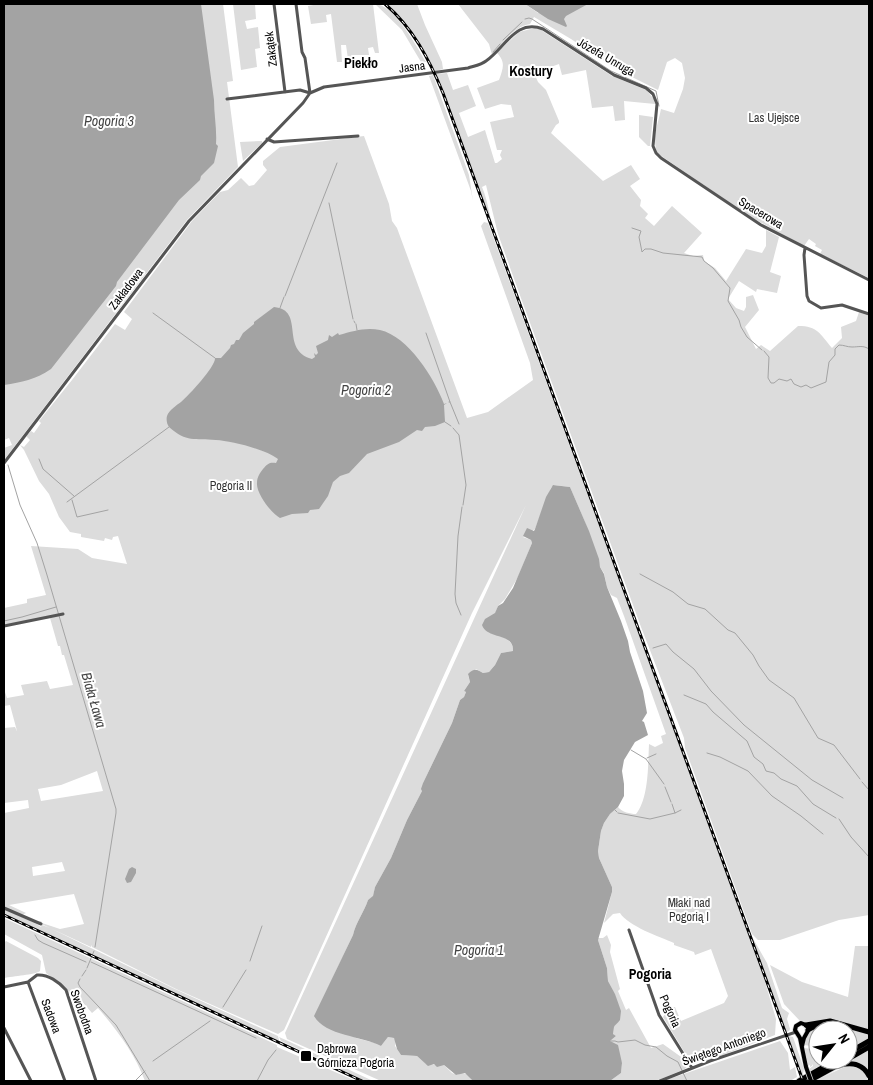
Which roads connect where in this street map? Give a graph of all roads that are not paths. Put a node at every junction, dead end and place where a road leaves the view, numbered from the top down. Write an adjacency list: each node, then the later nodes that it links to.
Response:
1 (274, 4): 4 (street, Zakątek)
2 (296, 4): 5 (street)
3 (504, 44): 5 (street, Jasna); 9 (street, Józefa Unruga)
4 (285, 92): 5 (street, Jasna); 6 (street, Jasna)
5 (310, 93): 8 (street, Zakładowa)
6 (227, 99)
7 (358, 136): 8 (street)
8 (267, 140): 13 (street, Zakładowa)
9 (653, 148): 10 (street, Spacerowa)
10 (805, 248): 11 (street, Spacerowa); 12 (street)
11 (869, 280)
12 (869, 314)
13 (4, 463)
14 (62, 614): 15 (street)
15 (4, 626)
16 (4, 908): 17 (street)
17 (41, 924)
18 (629, 930): 31 (street, Pogoria)
19 (28, 982): 20 (street); 36 (street, Sadowa); 37 (street, Swobodna)
20 (4, 987)
21 (4, 1028): 35 (street)
22 (807, 1030): 23 (highway); 24 (main road); 24 (main road); 26 (main road)
23 (869, 1032)
24 (797, 1034): 26 (main road); 31 (street, Świętego Antoniego)
25 (869, 1041): 27 (highway)
26 (802, 1046): 40 (main road, bridge)
27 (858, 1047)
28 (869, 1047): 29 (highway)
29 (858, 1054)
30 (858, 1065): 34 (highway)
31 (692, 1068): 38 (street, Świętego Antoniego)
32 (820, 1070): 39 (highway)
33 (824, 1070): 40 (highway)
34 (869, 1076)
35 (31, 1081)
36 (65, 1081)
37 (96, 1081)
38 (660, 1081)
39 (799, 1081)
40 (810, 1081)

